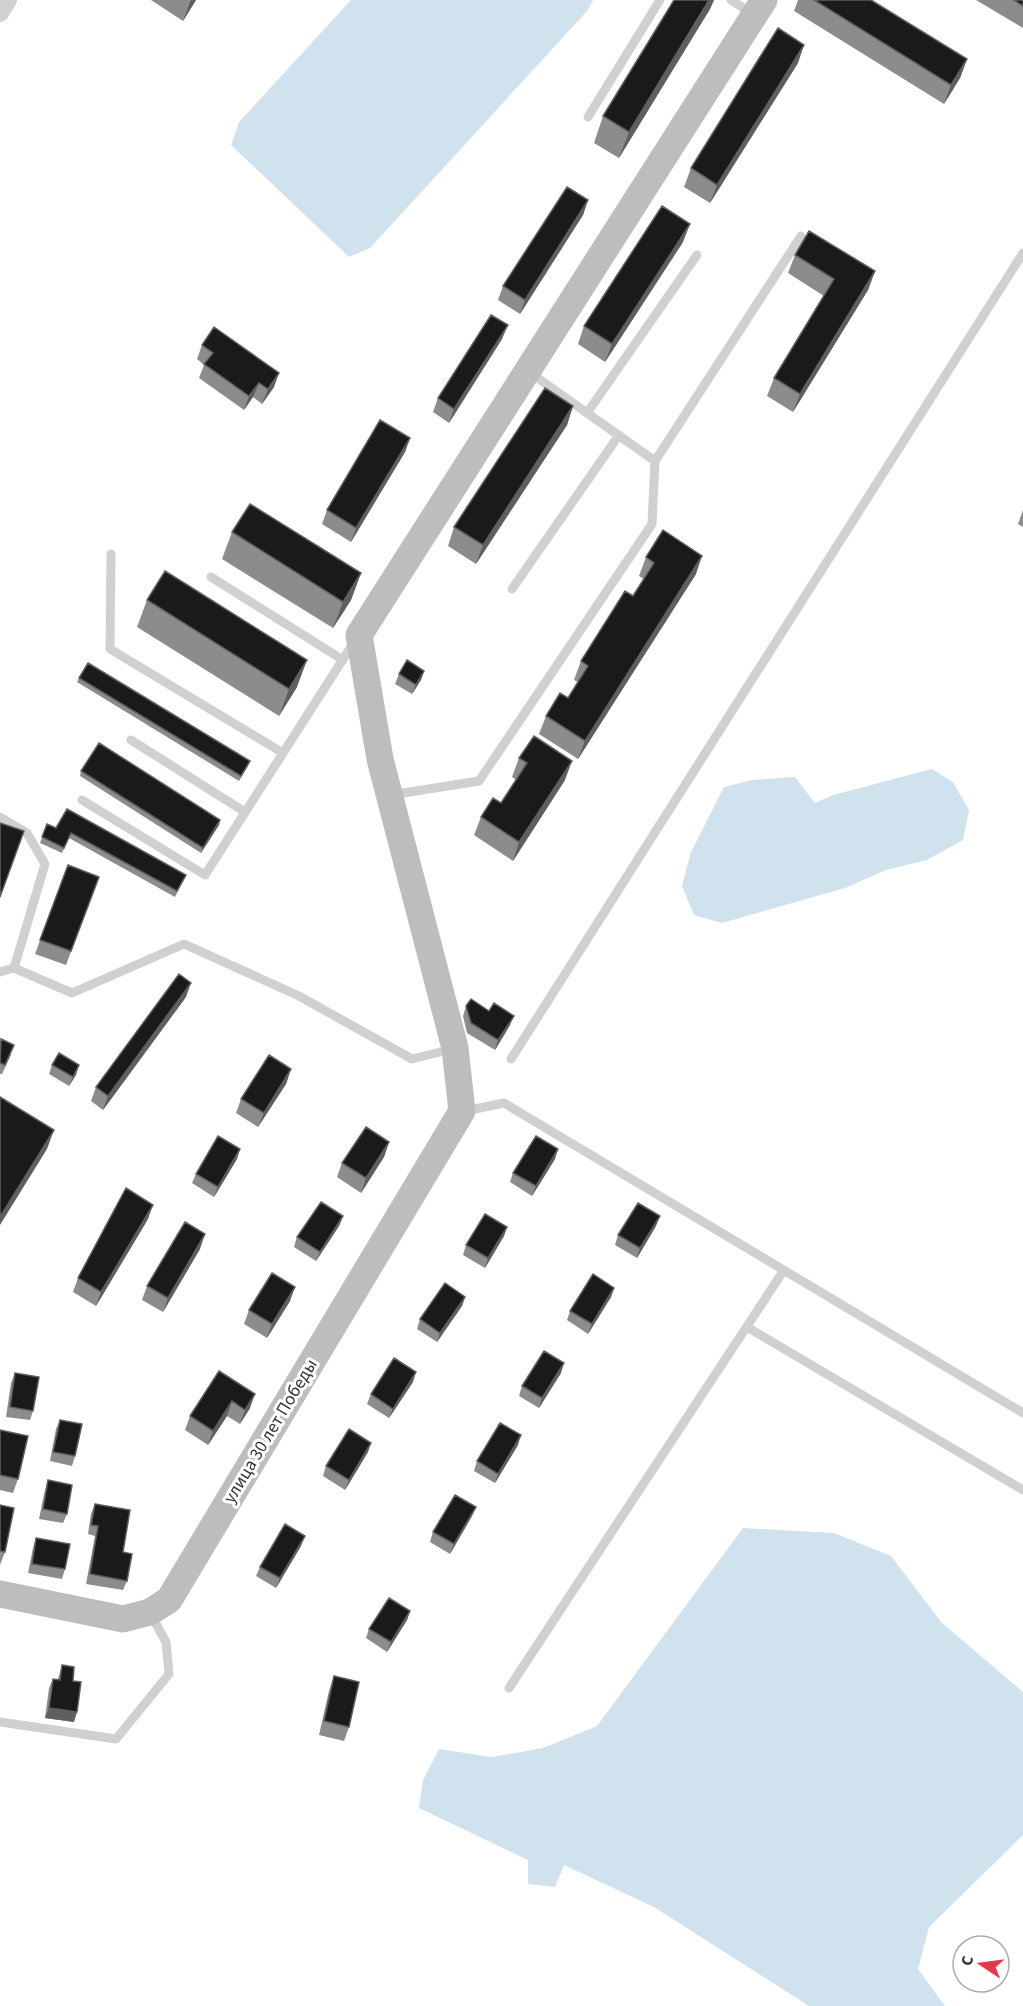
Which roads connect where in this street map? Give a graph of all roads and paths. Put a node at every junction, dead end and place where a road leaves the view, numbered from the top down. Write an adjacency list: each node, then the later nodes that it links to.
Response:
1 (8, 0): 5 (street)
2 (660, 0): 6 (lane)
3 (731, 0): 4 (lane)
4 (760, 8): 10 (street)
5 (0, 13)
6 (588, 117)
7 (801, 236): 13 (lane)
8 (1023, 253): 28 (lane)
9 (697, 255): 11 (lane)
10 (527, 371): 11 (lane); 17 (street)
11 (587, 413): 12 (lane)
12 (619, 435): 13 (lane); 16 (lane)
13 (655, 461): 21 (lane)
14 (111, 554): 20 (lane)
15 (211, 577): 18 (lane)
16 (512, 589)
17 (358, 635): 18 (lane); 21 (street)
18 (343, 660): 20 (lane)
19 (131, 740): 23 (lane)
20 (283, 753): 23 (lane)
21 (389, 795): 27 (street)
22 (82, 800): 23 (lane)
23 (245, 812)
24 (0, 817): 25 (lane)
25 (14, 968): 26 (lane); 27 (lane)
26 (0, 972)
27 (455, 1048): 29 (street)
28 (511, 1059)
29 (462, 1111): 30 (lane); 35 (street, улица 30 лет Победы)
30 (784, 1270): 31 (lane); 32 (lane)
31 (747, 1327): 33 (lane); 36 (lane)
32 (1023, 1413)
33 (1023, 1490)
34 (0, 1594): 35 (street, улица 30 лет Победы)
35 (150, 1612): 37 (lane)
36 (509, 1688)
37 (0, 1722)

